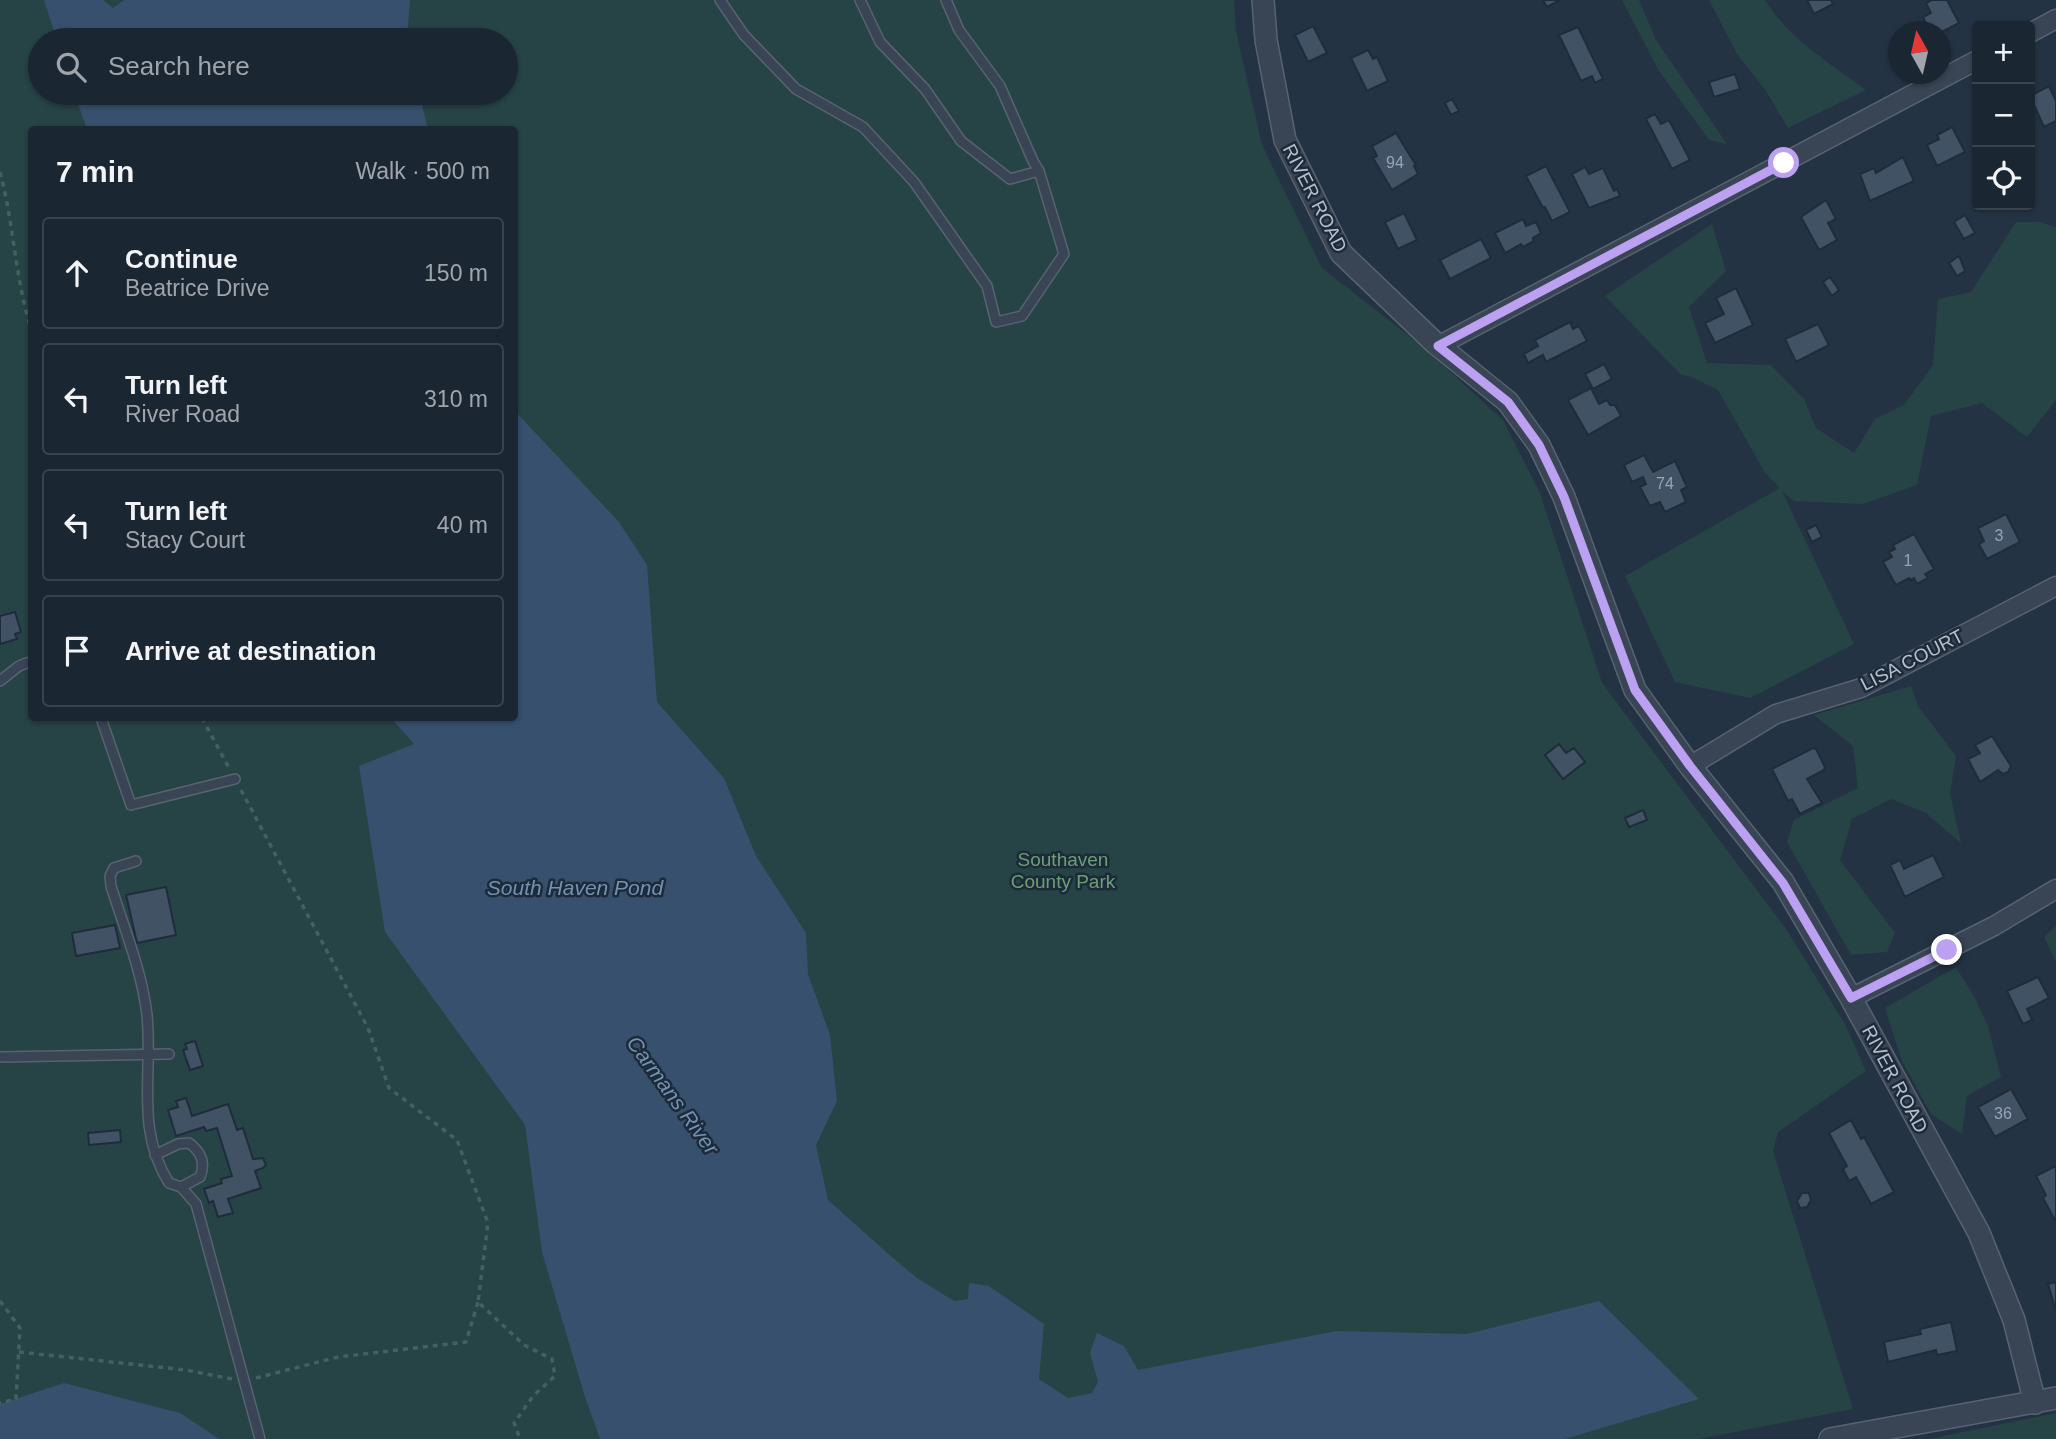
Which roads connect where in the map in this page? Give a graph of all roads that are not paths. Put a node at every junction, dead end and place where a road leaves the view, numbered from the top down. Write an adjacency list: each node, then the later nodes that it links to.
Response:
1 (720, 0): 8 (lane)
2 (860, 0): 8 (lane)
3 (946, 0): 8 (lane)
4 (1263, 0): 9 (street, RIVER ROAD)
5 (2056, 19): 6 (street)
6 (2035, 30)
7 (1972, 63): 9 (street)
8 (1039, 171)
9 (1438, 346): 14 (street, RIVER ROAD)
10 (2056, 586): 14 (street, LISA COURT)
11 (28, 663): 12 (lane)
12 (0, 681)
13 (102, 721): 15 (lane)
14 (1690, 766): 18 (street, RIVER ROAD)
15 (235, 779)
16 (136, 861): 19 (lane)
17 (2056, 889): 18 (street)
18 (1851, 998): 25 (street, RIVER ROAD)
19 (148, 1054): 20 (lane); 21 (lane); 22 (lane)
20 (169, 1054)
21 (0, 1057)
22 (155, 1155): 23 (lane); 23 (lane)
23 (181, 1187): 26 (lane)
24 (2056, 1398): 25 (street)
25 (2035, 1403): 27 (street)
26 (260, 1439)
27 (1830, 1439)

